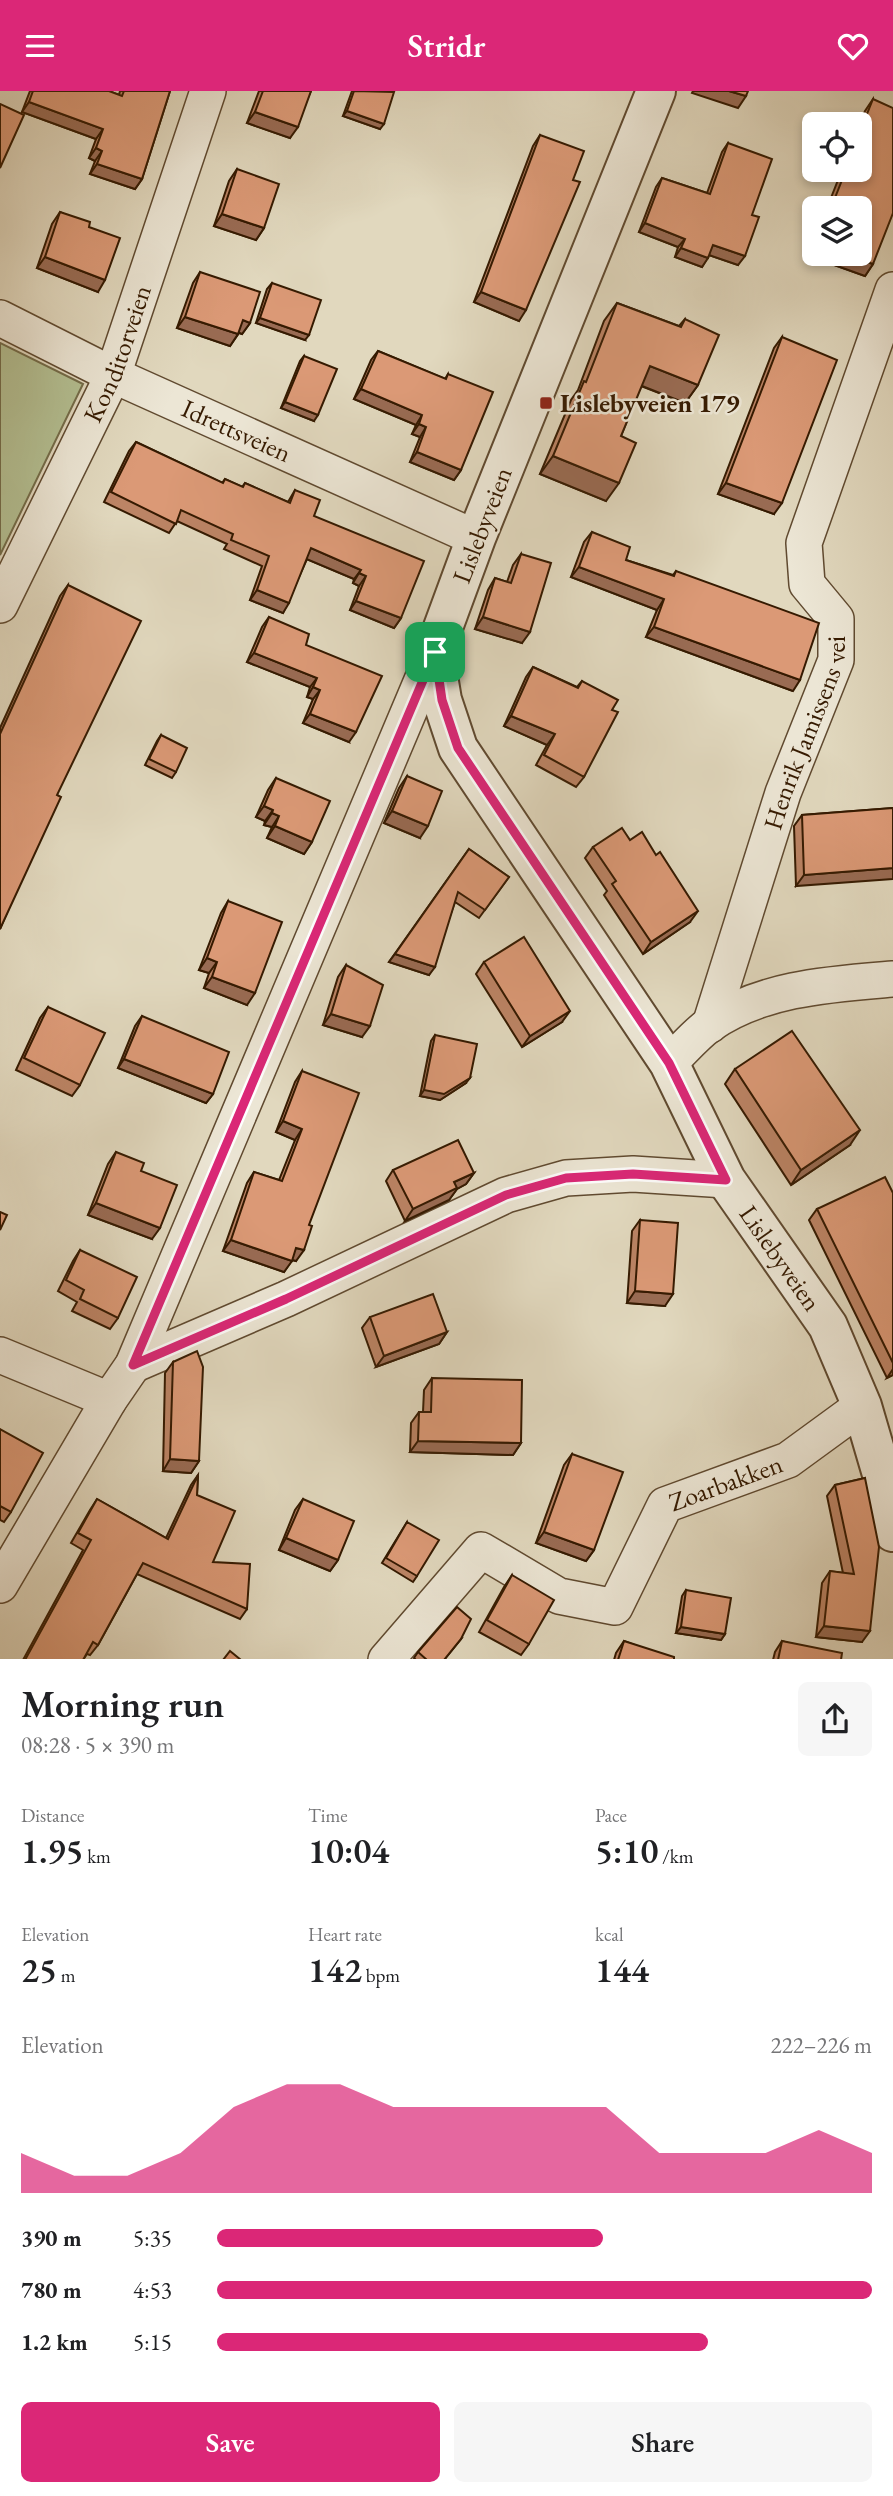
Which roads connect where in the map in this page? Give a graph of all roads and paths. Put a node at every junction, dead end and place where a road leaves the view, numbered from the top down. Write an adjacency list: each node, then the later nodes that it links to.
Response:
1 (208, 91): 5 (street, Konditorveien)
2 (656, 91): 6 (street, Lislebyveien)
3 (893, 290): 10 (street, Henrik Jamissens vei)
4 (0, 318): 5 (street, Idrettsveien)
5 (113, 375): 6 (street, Idrettsveien); 7 (street, Konditorveien)
6 (476, 538): 8 (street, Lislebyveien)
7 (0, 605)
8 (435, 652): 11 (street, Lislebyveien); 14 (street)
9 (893, 979): 10 (street, Henrik Jamissens vei)
10 (710, 1025): 11 (street, Henrik Jamissens vei)
11 (669, 1063): 12 (street, Lislebyveien)
12 (726, 1180): 14 (street); 16 (street, Lislebyveien)
13 (0, 1355): 15 (street)
14 (133, 1365): 15 (street)
15 (109, 1400): 18 (street)
16 (862, 1406): 17 (street, Lislebyveien); 19 (street, Zoarbakken)
17 (893, 1532)
18 (0, 1585)
19 (387, 1659)

